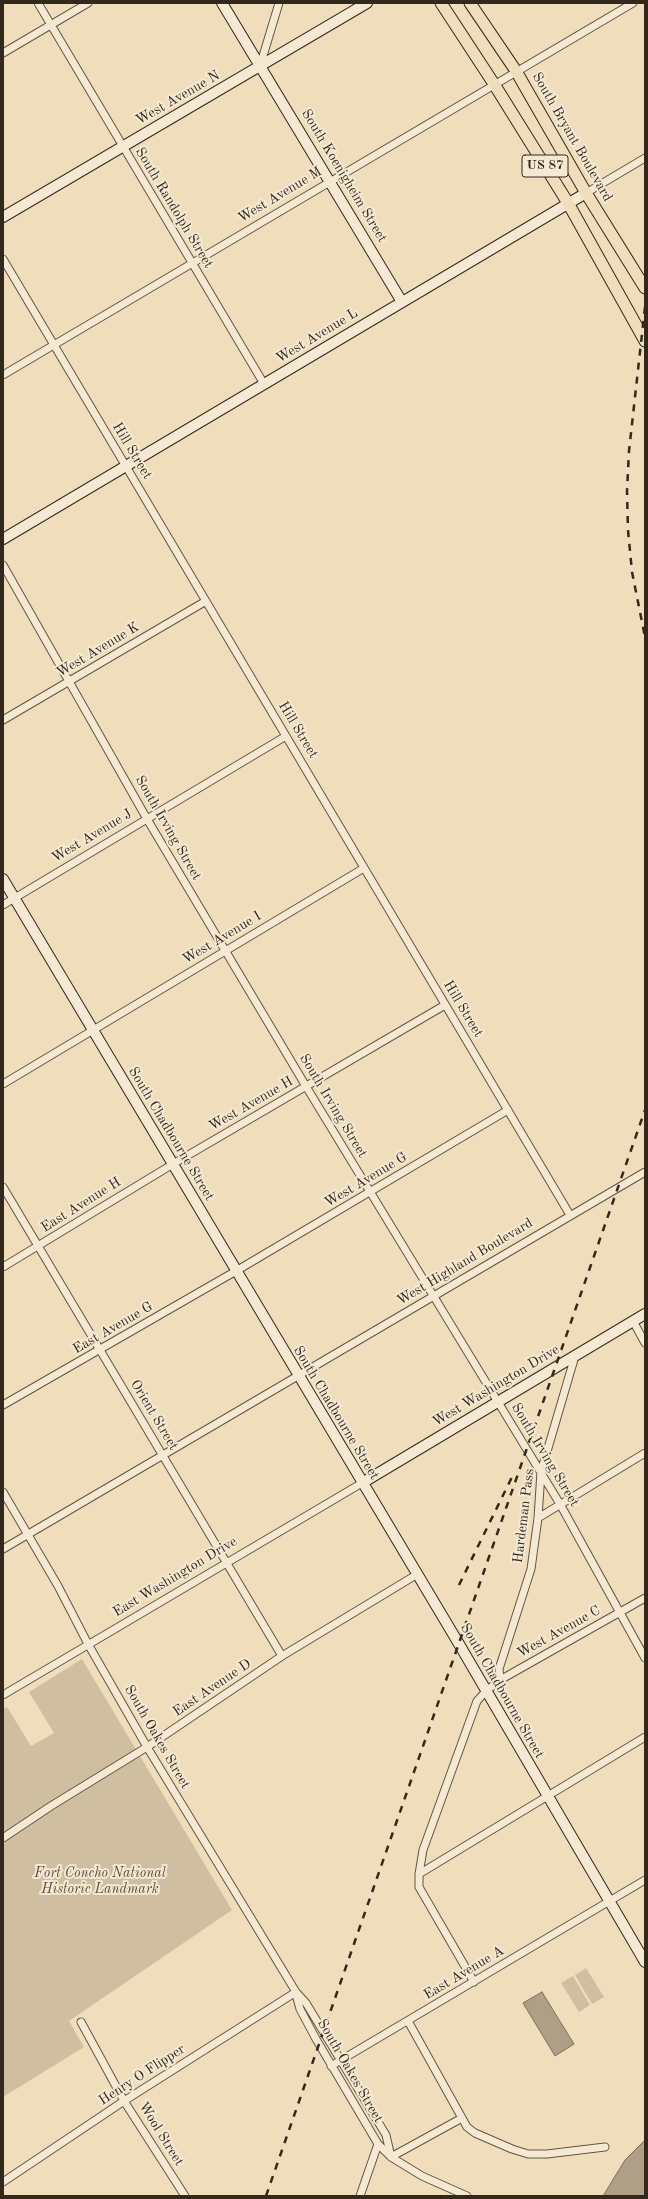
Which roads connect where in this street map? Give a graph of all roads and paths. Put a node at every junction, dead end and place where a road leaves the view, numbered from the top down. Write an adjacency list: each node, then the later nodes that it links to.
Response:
1 (38, 3): 9 (street, South Randolph Street)
2 (88, 3): 9 (street)
3 (222, 3): 11 (main road, South Koenigheim Street)
4 (279, 3): 11 (street)
5 (366, 3): 11 (main road, West Avenue N)
6 (441, 3): 13 (main road, US 87)
7 (470, 3): 12 (main road, South Bryant Boulevard / US 87)
8 (633, 3): 12 (street, West Avenue M)
9 (51, 25): 10 (street); 14 (street, South Randolph Street)
10 (3, 53)
11 (260, 66): 14 (main road, West Avenue N); 16 (main road, South Koenigheim Street)
12 (516, 71): 13 (street, West Avenue M); 17 (main road, South Bryant Boulevard / US 87)
13 (494, 84): 16 (street, West Avenue M); 18 (main road, US 87)
14 (123, 146): 19 (main road, West Avenue N); 21 (street, South Randolph Street)
15 (645, 158): 17 (street, West Avenue L)
16 (329, 181): 21 (street, West Avenue M); 23 (main road, South Koenigheim Street)
17 (586, 193): 18 (main road, West Avenue L); 22 (main road, South Bryant Boulevard / US 87)
18 (568, 204): 23 (main road, West Avenue L); 24 (main road, US 87)
19 (3, 217)
20 (3, 259): 25 (street, Hill Street)
21 (192, 263): 25 (street, West Avenue M); 27 (street, South Randolph Street)
22 (645, 288)
23 (402, 302): 27 (main road, West Avenue L)
24 (643, 337)
25 (54, 344): 26 (street, West Avenue M); 28 (street, Hill Street)
26 (3, 375)
27 (264, 384): 28 (main road, West Avenue L)
28 (126, 466): 29 (main road, West Avenue L); 31 (street, Hill Street)
29 (3, 539)
30 (3, 565): 32 (street, South Irving Street)
31 (206, 601): 32 (street, West Avenue K); 34 (street, Hill Street)
32 (69, 682): 33 (street, West Avenue K); 35 (street, South Irving Street)
33 (3, 720)
34 (286, 736): 35 (street, West Avenue J); 36 (street, Hill Street)
35 (147, 819): 38 (street, West Avenue J); 40 (street, South Irving Street)
36 (364, 868): 40 (street, West Avenue I); 41 (street, Hill Street)
37 (3, 879): 38 (main road, South Chadbourne Street)
38 (14, 898): 39 (street, West Avenue J); 42 (main road, South Chadbourne Street)
39 (3, 905)
40 (226, 951): 42 (street, West Avenue I); 44 (street, South Irving Street)
41 (446, 1005): 44 (street, West Avenue H); 45 (street, Hill Street)
42 (92, 1029): 43 (street, West Avenue I); 46 (main road, South Chadbourne Street)
43 (3, 1084)
44 (307, 1088): 46 (street, West Avenue H); 49 (street, South Irving Street)
45 (508, 1110): 49 (street, West Avenue G); 50 (street, Hill Street)
46 (173, 1164): 51 (street, East Avenue H); 53 (main road, South Chadbourne Street)
47 (645, 1172): 50 (street, West Highland Boulevard)
48 (3, 1187): 51 (street, Orient Street)
49 (371, 1192): 53 (street, West Avenue G); 54 (street, South Irving Street)
50 (570, 1215): 54 (street, West Highland Boulevard)
51 (39, 1247): 52 (street, East Avenue H); 58 (street, Orient Street)
52 (3, 1267)
53 (236, 1271): 58 (street, East Avenue G); 60 (main road, South Chadbourne Street)
54 (434, 1296): 60 (street, West Highland Boulevard); 61 (street, South Irving Street)
55 (645, 1314): 56 (main road, West Washington Drive)
56 (632, 1321): 57 (street); 59 (main road, West Washington Drive)
57 (645, 1342)
58 (100, 1351): 62 (street, East Avenue G); 64 (street, Orient Street)
59 (575, 1356): 61 (main road, West Washington Drive); 65 (street, Hardeman Pass)
60 (298, 1375): 64 (street, West Highland Boulevard); 66 (main road, South Chadbourne Street)
61 (497, 1402): 65 (street, South Irving Street); 66 (main road, West Washington Drive)
62 (3, 1405)
63 (645, 1453): 68 (street)
64 (162, 1454): 70 (street, West Highland Boulevard); 72 (street, Orient Street)
65 (541, 1472): 68 (street, South Irving Street); 69 (street, Hardeman Pass)
66 (362, 1483): 72 (street, East Washington Drive); 73 (main road, South Chadbourne Street)
67 (3, 1492): 70 (street, South Oakes Street)
68 (560, 1504): 69 (street); 75 (street, South Irving Street)
69 (538, 1518): 79 (street, Hardeman Pass)
70 (27, 1534): 71 (street, West Highland Boulevard); 76 (street, South Oakes Street)
71 (3, 1549)
72 (226, 1562): 76 (street, East Washington Drive); 77 (street, Orient Street)
73 (416, 1575): 77 (street, East Avenue D); 80 (main road, South Chadbourne Street)
74 (645, 1598): 75 (street, West Avenue C)
75 (619, 1613): 78 (street, South Irving Street); 79 (street, West Avenue C)
76 (88, 1644): 81 (street, East Washington Drive); 83 (street, South Oakes Street)
77 (282, 1656): 83 (street, East Avenue D)
78 (645, 1658)
79 (500, 1680): 80 (street, West Avenue C)
80 (486, 1691): 84 (main road, South Chadbourne Street); 86 (street)
81 (3, 1695)
82 (645, 1737): 84 (street)
83 (148, 1747): 85 (street, East Avenue D); 91 (street, South Oakes Street)
84 (547, 1797): 86 (street); 88 (main road, South Chadbourne Street)
85 (3, 1838)
86 (419, 1874): 90 (street)
87 (645, 1880): 88 (street, East Avenue A)
88 (609, 1902): 89 (main road, South Chadbourne Street); 90 (street, East Avenue A)
89 (645, 1962)
90 (474, 1982): 92 (street, East Avenue A)
91 (296, 1992): 94 (street, South Oakes Street); 95 (street, South Oakes Street); 96 (street, Henry O Flipper)
92 (408, 2021): 94 (street, East Avenue A); 97 (street)
93 (81, 2022): 96 (street, Wool Street)
94 (341, 2060): 95 (street, East Avenue A); 100 (street, South Oakes Street)
95 (331, 2066): 98 (street, South Oakes Street)
96 (124, 2100): 101 (street, Henry O Flipper); 102 (street, Wool Street)
97 (462, 2118): 99 (street); 100 (street)
98 (378, 2144): 100 (street, South Oakes Street); 103 (street)
99 (605, 2147)
100 (391, 2157): 104 (street, South Oakes Street)
101 (3, 2182)
102 (185, 2196)
103 (360, 2196)
104 (467, 2196)

